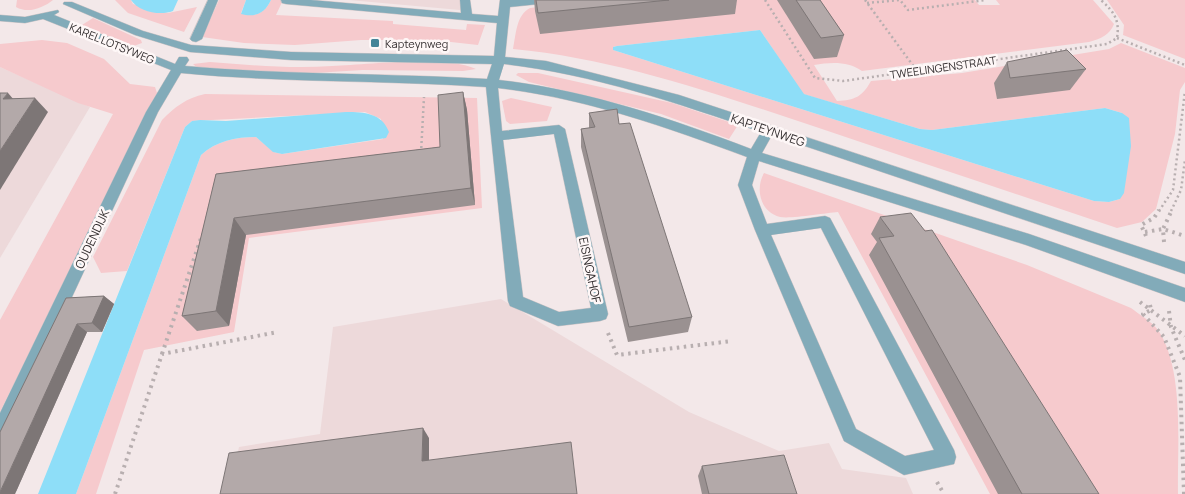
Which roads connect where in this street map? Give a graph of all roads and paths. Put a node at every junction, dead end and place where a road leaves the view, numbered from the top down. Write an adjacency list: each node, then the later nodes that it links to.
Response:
1 (213, 0): 17 (street, OUDENDIJK)
2 (465, 0): 13 (street)
3 (549, 0): 10 (street)
4 (765, 0): 21 (path, TWEELINGENSTRAAT)
5 (900, 0): 6 (path); 11 (path)
6 (986, 0)
7 (1101, 0): 16 (path)
8 (286, 1): 13 (street)
9 (70, 2): 12 (street); 17 (street, KAREL LOTSYWEG)
10 (505, 2): 15 (street)
11 (866, 2): 21 (path)
12 (46, 16): 14 (street); 20 (street, KAREL LOTSYWEG)
13 (467, 17): 15 (street)
14 (0, 18)
15 (504, 20): 18 (street)
16 (1117, 38): 19 (path); 21 (path, TWEELINGENSTRAAT)
17 (193, 43): 18 (street, KAPTEYNWEG); 20 (street, OUDENDIJK)
18 (499, 60): 23 (street); 25 (street, KAPTEYNWEG)
19 (1185, 65)
20 (178, 69): 22 (street); 43 (street, OUDENDIJK)
21 (917, 70)
22 (426, 79): 23 (street); 28 (path)
23 (492, 83): 26 (street, EISINGAHOF); 27 (street)
24 (1185, 91): 33 (path)
25 (768, 130): 27 (street); 33 (street, KAPTEYNWEG)
26 (496, 136): 37 (street, EISINGAHOF); 37 (street, EISINGAHOF)
27 (754, 155): 31 (street); 35 (street)
28 (411, 156)
29 (1185, 160): 30 (path)
30 (1163, 229)
31 (762, 230): 31 (street)
32 (202, 233): 42 (path)
33 (1147, 256): 34 (street, KAPTEYNWEG)
34 (1185, 268)
35 (1149, 282): 36 (street); 45 (path)
36 (1185, 294)
37 (600, 314): 41 (path)
38 (1171, 327): 40 (path)
39 (278, 332): 42 (path)
40 (1185, 336)
41 (732, 341)
42 (162, 354): 44 (path)
43 (0, 433)
44 (115, 494)
45 (1184, 494)

